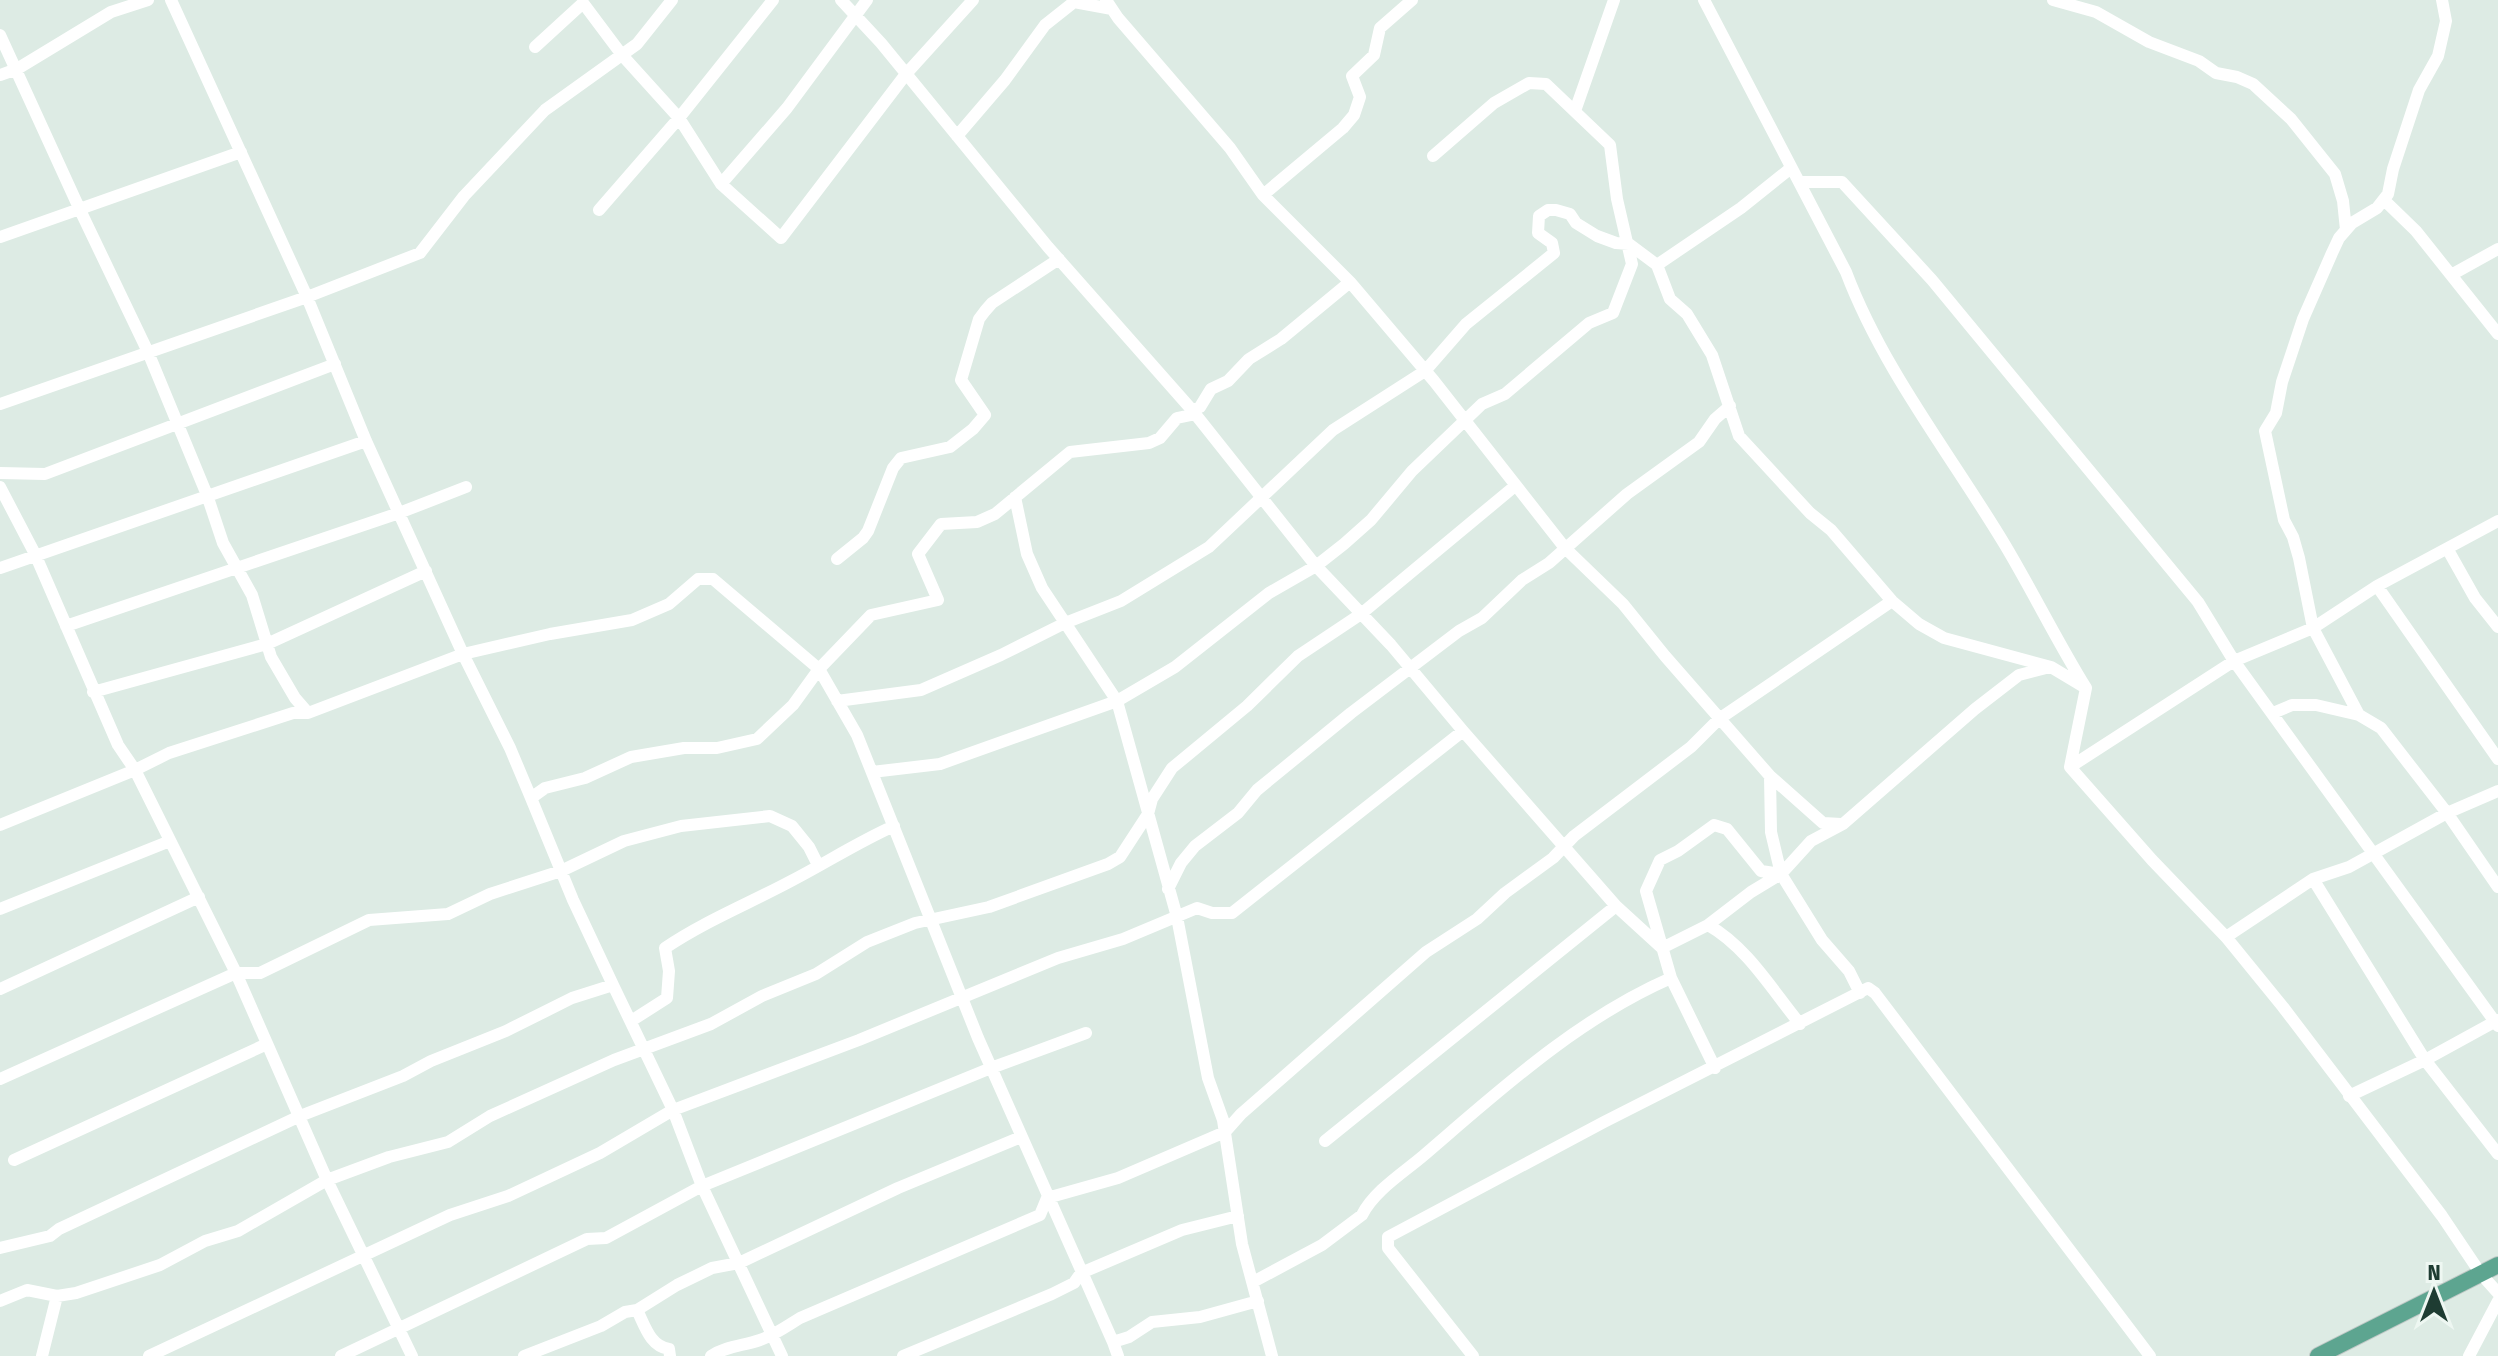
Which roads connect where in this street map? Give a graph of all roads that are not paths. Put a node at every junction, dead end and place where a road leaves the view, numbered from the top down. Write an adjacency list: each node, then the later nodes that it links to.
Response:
1 (148, 0): 19 (street)
2 (672, 0): 18 (street)
3 (773, 0): 23 (street)
4 (841, 0): 15 (street)
5 (867, 0): 15 (street)
6 (973, 0): 20 (street)
7 (1412, 0): 30 (street)
8 (1614, 0): 22 (street)
9 (1704, 0): 27 (street)
10 (2053, 0): 34 (street)
11 (2442, 0): 31 (street)
12 (169, 1): 25 (street)
13 (1073, 1): 14 (street); 24 (street)
14 (1109, 4): 30 (street)
15 (854, 14): 20 (street); 29 (street)
16 (0, 35): 19 (street)
17 (535, 47): 18 (street)
18 (622, 55): 23 (street); 42 (street)
19 (17, 69): 21 (street); 32 (street)
20 (906, 74): 24 (street); 29 (street)
21 (0, 75)
22 (1575, 111): 26 (street); 36 (street)
23 (679, 118): 29 (street); 33 (street)
24 (957, 136): 38 (street)
25 (241, 152): 32 (street); 42 (street)
26 (1433, 156)
27 (1791, 168): 28 (street); 39 (street)
28 (1799, 182): 79 (street); 83 (street)
29 (721, 184)
30 (1263, 195): 41 (street)
31 (2384, 200): 34 (street); 40 (street)
32 (80, 210): 35 (street); 44 (street)
33 (599, 210)
34 (2346, 230): 76 (street)
35 (0, 237)
36 (1629, 244): 39 (street); 46 (street); 50 (street)
37 (2498, 249): 40 (street)
38 (1059, 259): 49 (street); 65 (street)
39 (1657, 265): 48 (street)
40 (2451, 275): 43 (street)
41 (1350, 282): 46 (street); 49 (street)
42 (307, 297): 44 (street); 45 (street)
43 (2498, 334)
44 (148, 352): 47 (street); 51 (street)
45 (335, 364): 51 (street); 52 (street)
46 (1425, 371): 50 (street); 58 (street)
47 (0, 404)
48 (1730, 406): 62 (street); 71 (street)
49 (1194, 412): 58 (street); 59 (street)
50 (1465, 421): 54 (street); 66 (street)
51 (177, 422): 53 (street); 57 (street)
52 (366, 441): 57 (street); 60 (street)
53 (0, 473)
54 (1515, 486): 62 (street); 72 (street)
55 (0, 487): 64 (street)
56 (466, 487): 60 (street)
57 (207, 495): 64 (street); 67 (street)
58 (1261, 495): 66 (street); 73 (street)
59 (1015, 497): 73 (street); 81 (street)
60 (399, 513): 67 (street); 69 (street)
61 (2498, 521): 63 (street)
62 (1565, 548): 82 (street); 90 (street)
63 (2448, 550): 70 (street); 75 (street)
64 (35, 554): 68 (street); 74 (street)
65 (837, 559)
66 (1316, 566): 72 (street); 86 (street)
67 (236, 567): 74 (street); 77 (street)
68 (0, 568)
69 (426, 571): 77 (street); 78 (street)
70 (2377, 586): 76 (street); 92 (street)
71 (1892, 601): 80 (street); 90 (street)
72 (1361, 614): 82 (street); 100 (street)
73 (1065, 623): 85 (street); 86 (street)
74 (66, 626): 84 (street)
75 (2498, 627)
76 (2313, 628): 79 (street); 89 (street)
77 (267, 644): 84 (street); 87 (street)
78 (463, 654): 81 (street); 87 (street); 98 (street)
79 (2234, 661): 88 (street); 93 (street)
80 (2051, 667): 83 (street); 101 (street)
81 (819, 669): 85 (street); 98 (street)
82 (1411, 669): 91 (street); 112 (street)
83 (2086, 688): 93 (street)
84 (93, 692): 94 (street)
85 (837, 701): 95 (street)
86 (1117, 701): 95 (street); 100 (street)
87 (308, 713): 94 (street)
88 (2273, 713): 89 (street); 106 (street)
89 (2359, 715): 99 (street)
90 (1719, 719): 96 (street); 105 (street)
91 (1463, 731): 105 (street); 116 (street)
92 (2498, 759)
93 (2070, 767): 119 (street)
94 (135, 770): 102 (street); 104 (street)
95 (872, 772): 103 (street)
96 (1770, 776): 101 (street); 109 (street)
97 (2498, 791): 99 (street)
98 (531, 798): 108 (street)
99 (2447, 813): 106 (street); 111 (street)
100 (1148, 814): 112 (street); 117 (street)
101 (1843, 824): 109 (street)
102 (0, 825)
103 (894, 826): 107 (street); 117 (street)
104 (170, 841): 113 (street); 115 (street)
105 (1563, 846): 114 (street); 140 (street)
106 (2373, 853): 110 (street); 128 (street)
107 (818, 865): 108 (street); 127 (street)
108 (561, 871): 121 (street); 123 (street)
109 (1781, 874): 118 (street); 120 (street); 125 (street)
110 (2313, 879): 119 (street); 133 (street)
111 (2498, 887)
112 (1168, 889): 116 (street)
113 (199, 897): 121 (street); 124 (street)
114 (1616, 906): 120 (street); 142 (street)
115 (0, 909)
116 (1177, 917): 126 (street); 140 (street)
117 (932, 920): 126 (street); 132 (street)
118 (1708, 925): 120 (street); 129 (street)
119 (2226, 937): 137 (street)
120 (1662, 948): 122 (street)
121 (236, 973): 131 (street); 136 (street)
122 (1671, 978): 135 (street); 155 (street)
123 (613, 985): 127 (street); 139 (street)
124 (0, 989)
125 (1860, 993): 129 (street); 178 (street)
126 (962, 996): 134 (street); 138 (street)
127 (631, 1021): 132 (street)
128 (2497, 1023): 133 (street)
129 (1800, 1024): 135 (street)
130 (1086, 1033): 134 (street)
131 (267, 1044): 139 (street); 144 (street)
132 (643, 1051): 138 (street); 145 (street)
133 (2425, 1060): 137 (street); 143 (street)
134 (991, 1068): 141 (street); 146 (street)
135 (1715, 1068): 177 (street)
136 (0, 1079)
137 (2349, 1096): 154 (street)
138 (673, 1110): 146 (street); 150 (street)
139 (300, 1116): 145 (street); 149 (street)
140 (1225, 1132): 147 (street); 148 (street)
141 (1021, 1137): 147 (street); 151 (street)
142 (1325, 1141)
143 (2498, 1154)
144 (14, 1160)
145 (327, 1180): 150 (street); 157 (street)
146 (702, 1186): 151 (street); 162 (street)
147 (1047, 1198): 153 (street); 163 (street)
148 (1238, 1216): 153 (street); 155 (street)
149 (0, 1248)
150 (364, 1255): 162 (street); 167 (street)
151 (739, 1263): 161 (street); 163 (street)
152 (2498, 1265): 154 (main road)
153 (1081, 1273): 164 (street); 174 (street)
154 (2481, 1274): 156 (street); 165 (main road)
155 (1253, 1282): 159 (street)
156 (2498, 1293)
157 (57, 1296): 158 (street); 166 (street)
158 (0, 1301)
159 (1258, 1301): 164 (street); 176 (street)
160 (2498, 1301): 179 (street)
161 (637, 1310): 170 (street); 171 (street)
162 (400, 1329): 168 (street); 169 (street)
163 (773, 1335): 172 (street); 173 (street)
164 (1113, 1342): 175 (street)
165 (2325, 1354)
166 (42, 1356)
167 (149, 1356)
168 (341, 1356)
169 (412, 1356)
170 (524, 1356)
171 (670, 1356)
172 (711, 1356)
173 (782, 1356)
174 (903, 1356)
175 (1118, 1356)
176 (1272, 1356)
177 (1473, 1356)
178 (2150, 1356)
179 (2469, 1356)

